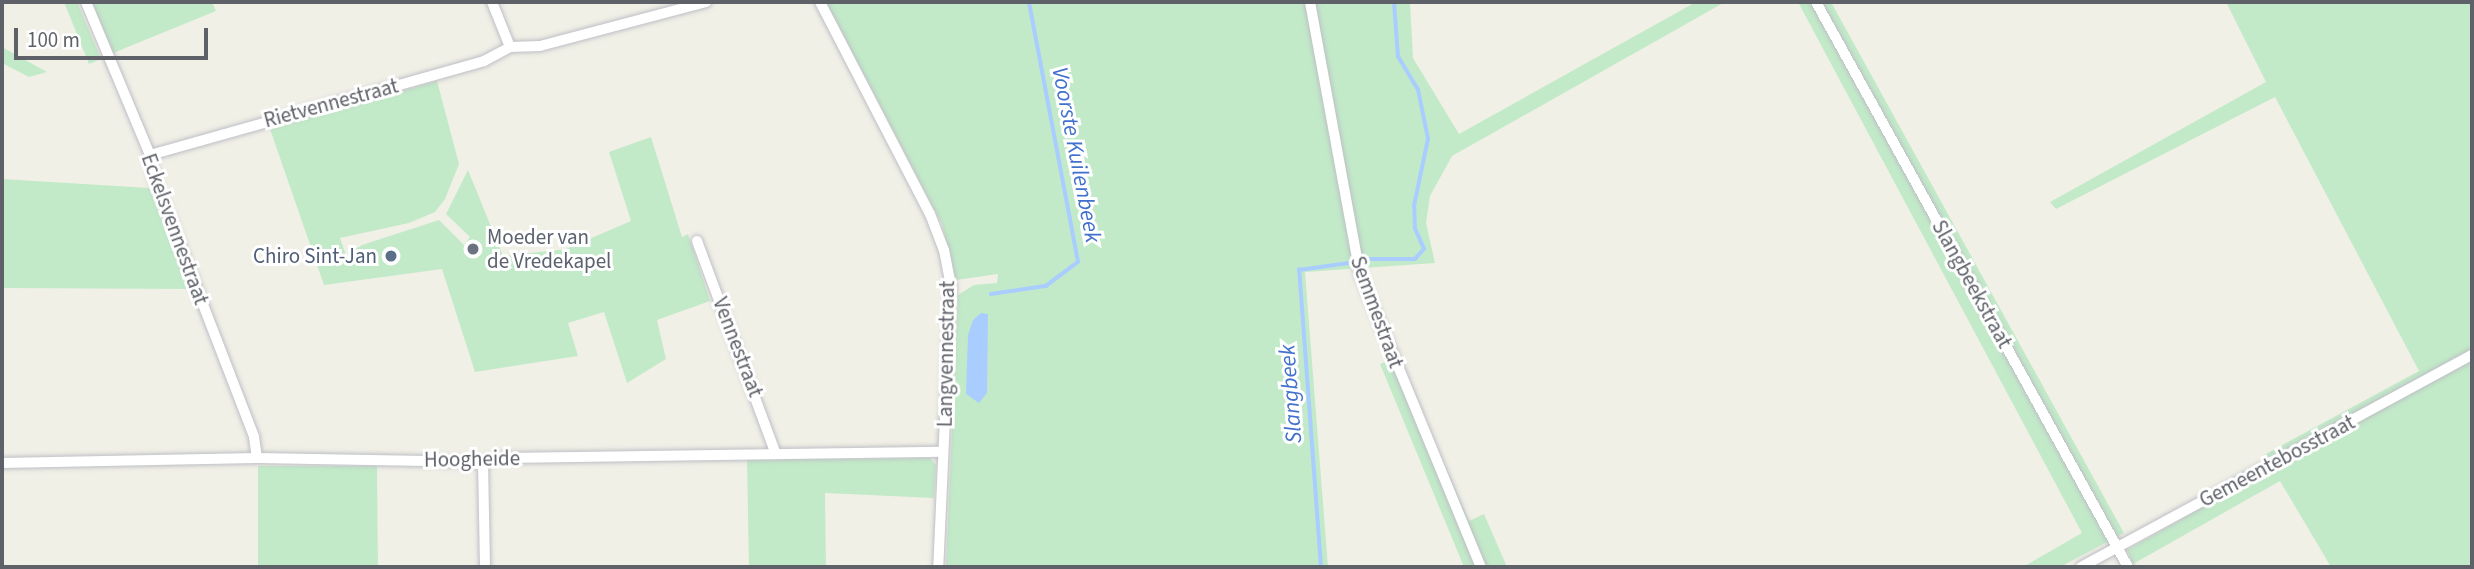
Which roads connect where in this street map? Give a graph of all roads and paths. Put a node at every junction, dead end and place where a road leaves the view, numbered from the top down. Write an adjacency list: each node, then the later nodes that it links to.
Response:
1 (86, 2): 8 (street, Eckelsvennestraat)
2 (492, 2): 7 (street)
3 (706, 2): 7 (street, Rietvennestraat)
4 (820, 2): 11 (street, Langvennestraat)
5 (1310, 2): 19 (street, Semmestraat)
6 (1816, 2): 16 (street, Slangbeekstraat)
7 (510, 47): 8 (street, Rietvennestraat)
8 (150, 155): 13 (street, Eckelsvennestraat)
9 (697, 241): 12 (street, Vennestraat)
10 (2472, 355): 16 (street, Gemeentebosstraat)
11 (943, 452): 12 (street, Hoogheide); 18 (street, Langvennestraat)
12 (776, 454): 14 (street, Hoogheide)
13 (257, 458): 14 (street, Hoogheide); 15 (street, Hoogheide)
14 (483, 462): 17 (street)
15 (2, 463)
16 (2117, 548): 20 (street, Gemeentebosstraat); 21 (street, Slangbeekstraat)
17 (485, 567)
18 (938, 567)
19 (1481, 567)
20 (2081, 567)
21 (2128, 567)

